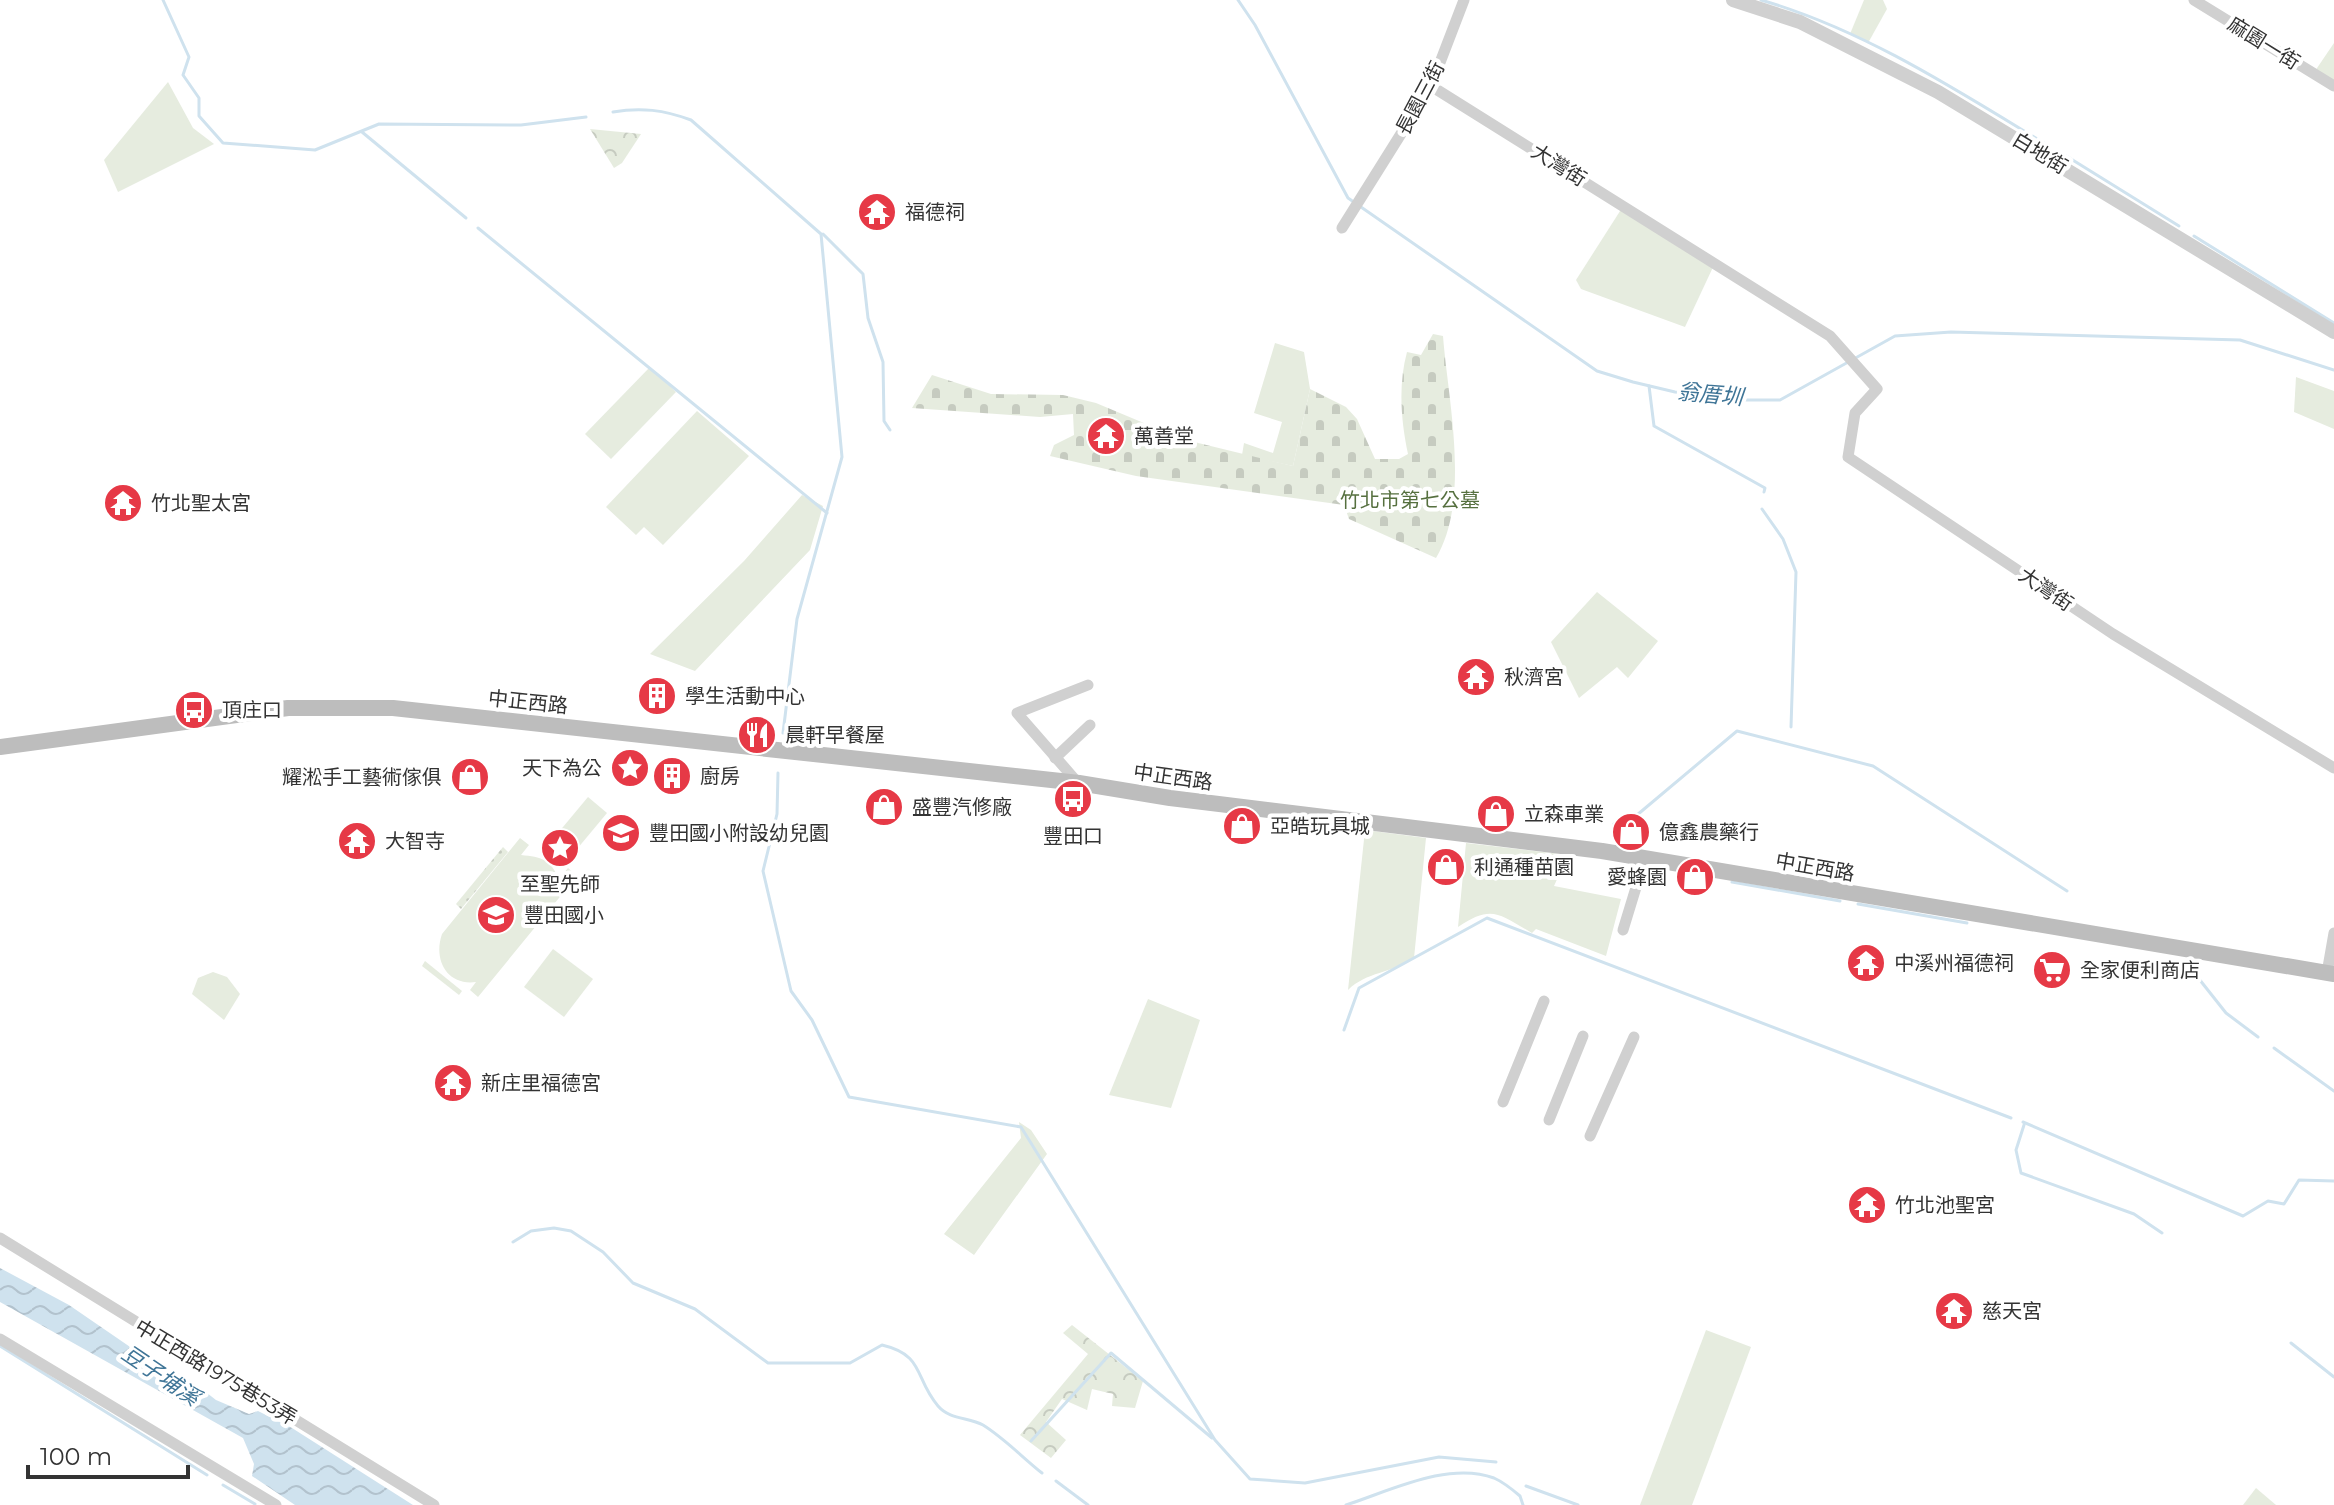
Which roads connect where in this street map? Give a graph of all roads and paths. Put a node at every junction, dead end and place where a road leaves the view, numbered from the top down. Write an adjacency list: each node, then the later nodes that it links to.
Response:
1 (1464, 0): 4 (street, 長園三街)
2 (1733, 0): 7 (street, 白地街)
3 (2194, 0): 5 (street, 麻園一街)
4 (1431, 86): 6 (street, 長園三街); 12 (street, 大灣街)
5 (2334, 86)
6 (1342, 228)
7 (2334, 332)
8 (1088, 685): 11 (street)
9 (1090, 725): 11 (street)
10 (0, 747): 13 (main road, 中正西路)
11 (1055, 758): 13 (street)
12 (2334, 768)
13 (1079, 783): 14 (main road, 中正西路)
14 (1645, 858): 15 (street); 17 (main road, 中正西路)
15 (1623, 930)
16 (2334, 933): 17 (street)
17 (2330, 973)
18 (1544, 1001): 21 (street)
19 (1583, 1036): 22 (street)
20 (1634, 1037): 23 (street)
21 (1503, 1102)
22 (1549, 1120)
23 (1590, 1136)
24 (0, 1238): 27 (street, 中正西路1975巷53弄)
25 (0, 1339): 26 (street)
26 (276, 1505)
27 (434, 1505)

